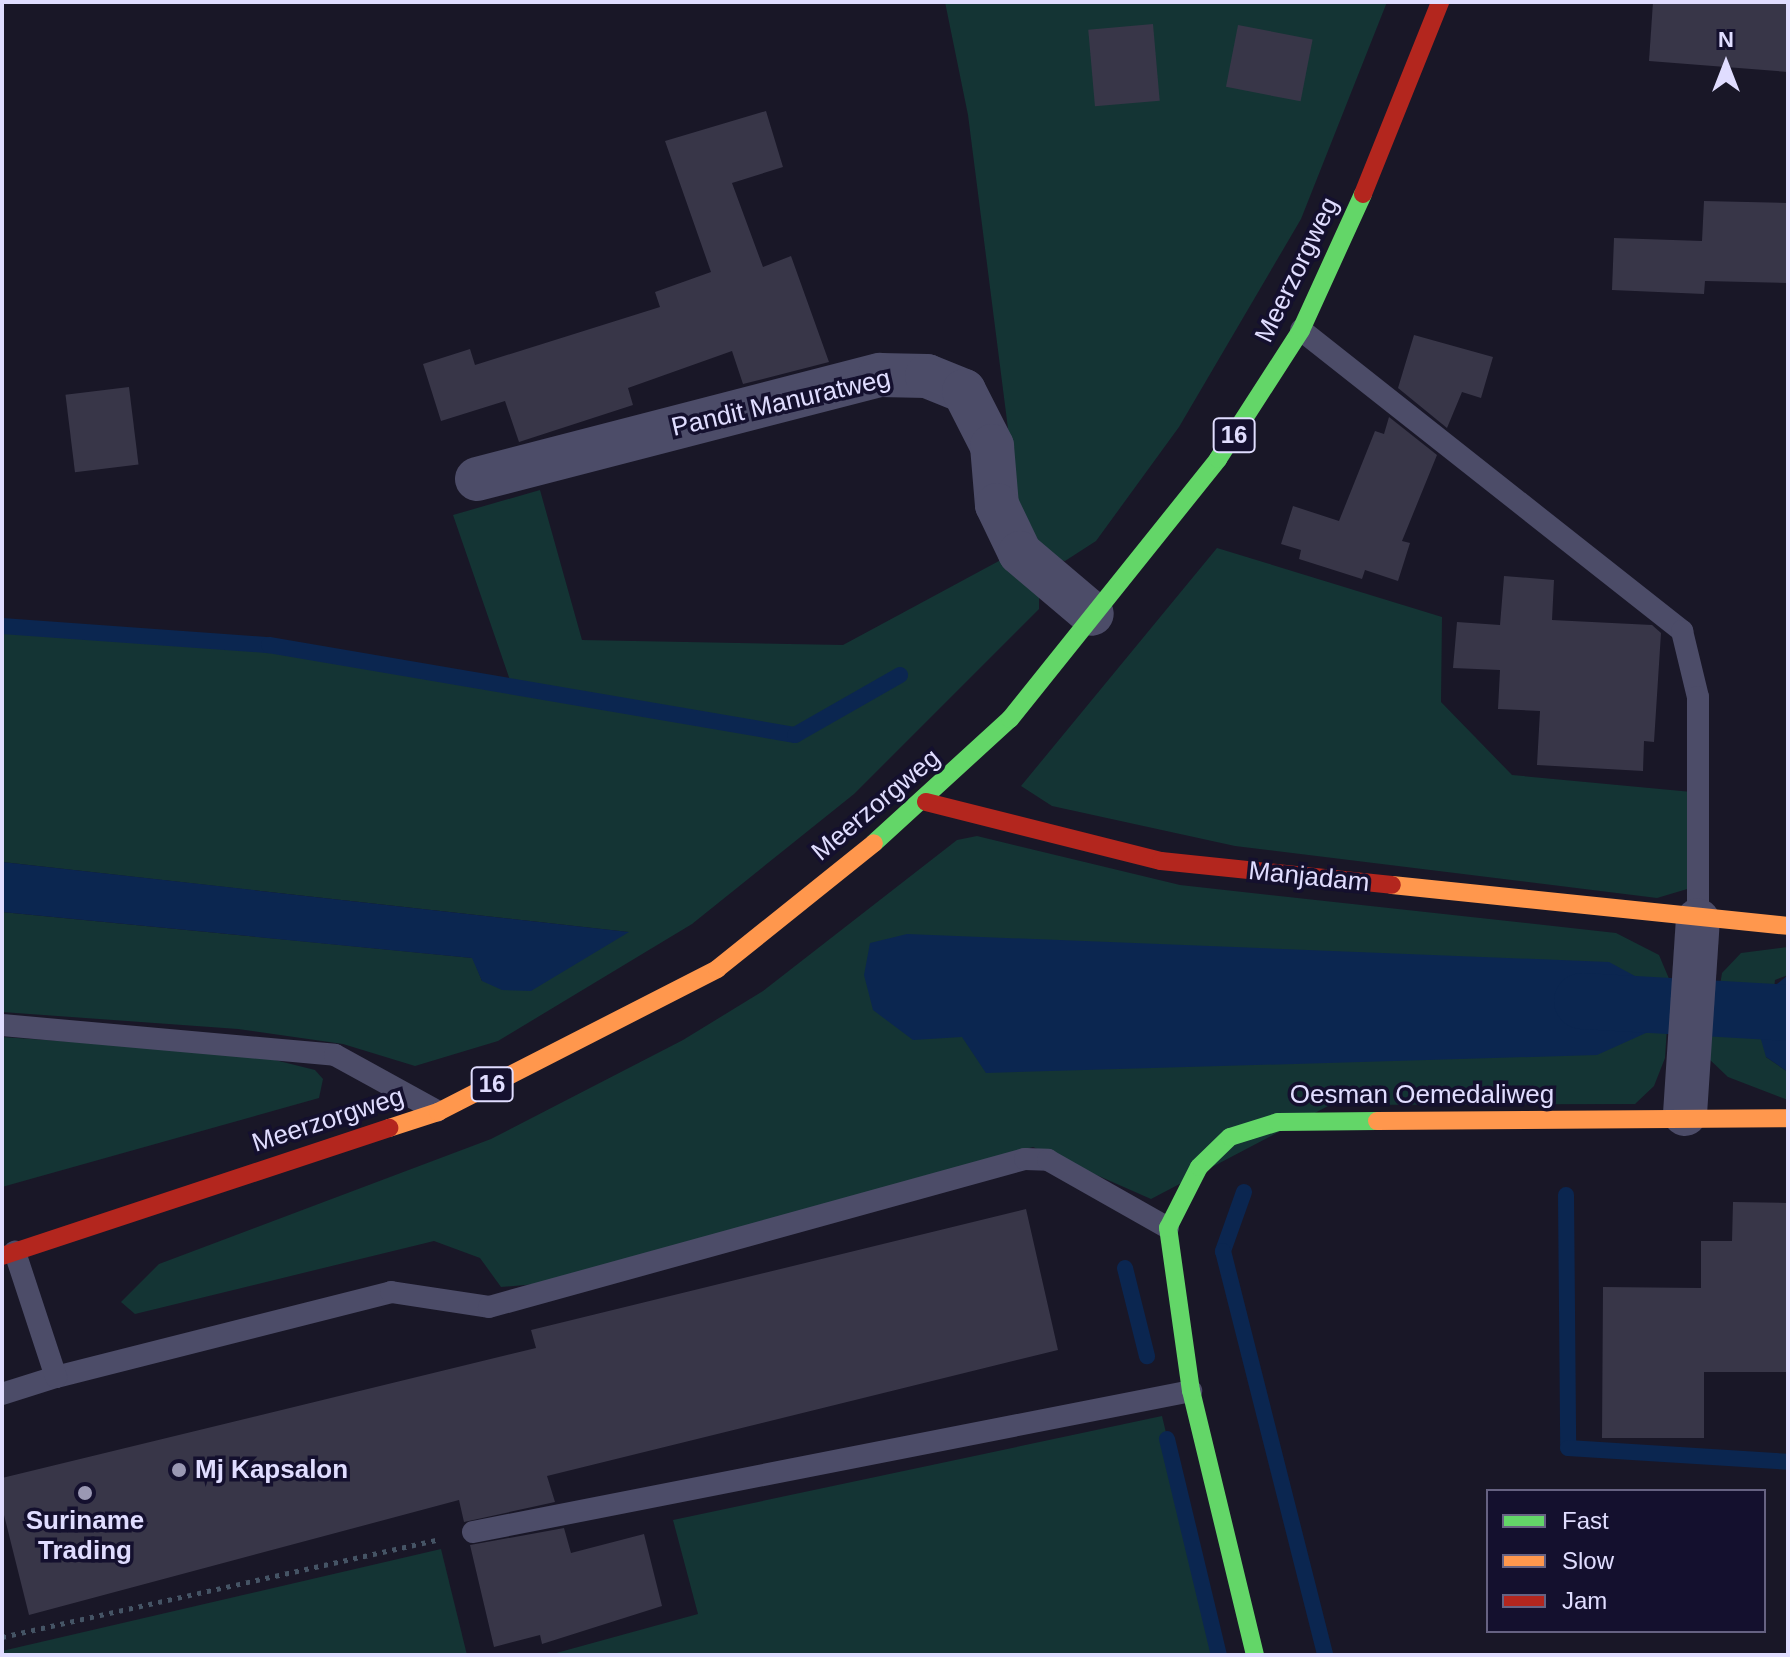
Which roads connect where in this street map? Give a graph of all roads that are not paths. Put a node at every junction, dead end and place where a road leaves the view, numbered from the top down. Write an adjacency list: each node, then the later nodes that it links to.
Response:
1 (1440, 2): 2 (main road, Meerzorgweg / 16)
2 (1301, 330): 4 (main road, Meerzorgweg / 16); 7 (lane)
3 (477, 479): 4 (street, Pandit Manuratweg)
4 (1092, 614): 5 (main road, Meerzorgweg / 16)
5 (926, 802): 7 (main road, Manjadam); 10 (main road, Meerzorgweg / 16)
6 (1788, 926): 7 (main road, Manjadam)
7 (1697, 936): 9 (street)
8 (2, 1025): 10 (lane)
9 (1685, 1099): 11 (main road, Oesman Oemedaliweg); 12 (main road, Oesman Oemedaliweg)
10 (438, 1112): 13 (main road, Meerzorgweg / 16)
11 (1788, 1118)
12 (1168, 1228): 14 (lane); 15 (main road)
13 (9, 1254): 14 (lane)
14 (56, 1377): 16 (lane)
15 (1191, 1391): 17 (lane); 18 (main road)
16 (2, 1394)
17 (473, 1532)
18 (1255, 1655)

